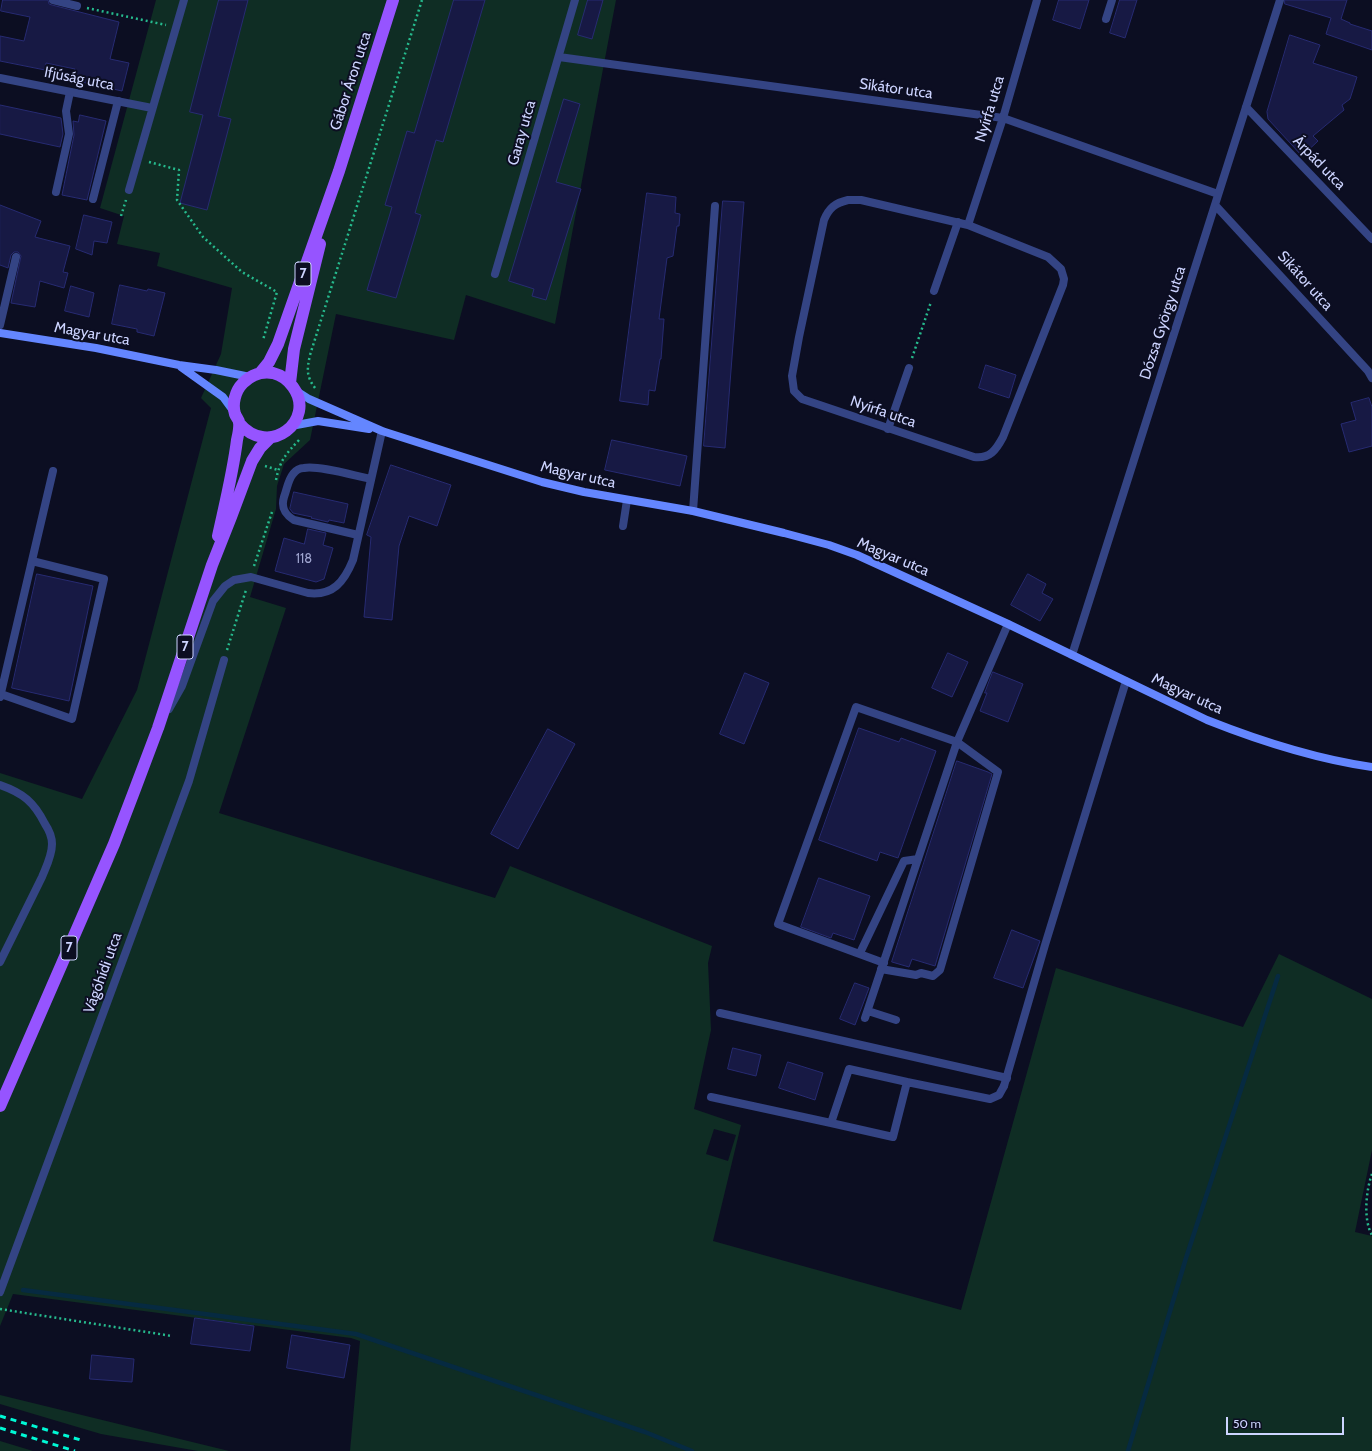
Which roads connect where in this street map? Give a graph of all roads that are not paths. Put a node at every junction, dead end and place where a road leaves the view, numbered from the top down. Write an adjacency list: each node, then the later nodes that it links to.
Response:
1 (53, 0): 8 (street)
2 (184, 0): 15 (street)
3 (393, 0): 17 (main road, Gábor Áron utca / 7)
4 (576, 0): 10 (street, Garay utca)
5 (1037, 0): 16 (street, Nyírfa utca)
6 (1112, 0): 9 (street)
7 (1280, 0): 14 (street, Dózsa György utca)
8 (77, 6)
9 (1106, 18)
10 (559, 57): 16 (street, Sikátor utca); 28 (street, Garay utca)
11 (0, 78): 12 (street, Ifjúság utca)
12 (70, 92): 13 (street, Ifjúság utca); 19 (street)
13 (118, 101): 15 (street, Ifjúság utca); 21 (street)
14 (1246, 107): 20 (street, Dózsa György utca); 26 (street, Árpád utca)
15 (152, 108): 18 (street)
16 (1003, 118): 20 (street, Sikátor utca); 25 (street, Nyírfa utca)
17 (339, 171): 34 (main road, Gábor Áron utca / 7); 36 (main road, Gábor Áron utca / 7)
18 (128, 190)
19 (56, 192)
20 (1218, 194): 22 (street, Dózsa György utca)
21 (93, 199)
22 (1215, 205): 35 (street, Sikátor utca); 51 (street, Dózsa György utca)
23 (715, 206): 45 (street)
24 (958, 222): 25 (street, Nyírfa utca); 29 (street); 39 (street, Nyírfa utca)
25 (968, 225): 39 (street, Nyírfa utca)
26 (1372, 239)
27 (16, 257): 30 (street)
28 (495, 274)
29 (934, 291)
30 (0, 325)
31 (0, 333): 32 (street, Magyar utca)
32 (179, 365): 34 (street, Magyar utca); 37 (street, Magyar utca)
33 (909, 368): 39 (street)
34 (255, 375): 36 (main road); 37 (main road, 7)
35 (1372, 378)
36 (293, 386): 38 (main road, 7); 40 (street, Magyar utca)
37 (237, 418): 41 (main road); 49 (main road, 7)
38 (291, 426): 40 (street, Magyar utca); 41 (main road, 7)
39 (888, 429)
40 (382, 431): 43 (street); 44 (street, Magyar utca)
41 (270, 438): 49 (main road, 7)
42 (53, 471): 48 (street)
43 (371, 479): 47 (street); 47 (street)
44 (627, 500): 45 (street, Magyar utca); 46 (street)
45 (693, 511): 50 (street, Magyar utca)
46 (623, 526)
47 (358, 535): 55 (street)
48 (32, 561): 54 (street); 54 (street)
49 (212, 565): 55 (main road, 7)
50 (1008, 624): 51 (street, Magyar utca); 56 (street)
51 (1072, 655): 53 (street, Magyar utca)
52 (224, 660): 70 (street, Vágóhídi utca)
53 (1126, 681): 57 (street, Magyar utca); 66 (street)
54 (0, 696)
55 (158, 728): 68 (main road, 7)
56 (957, 742): 59 (street); 60 (street); 62 (street)
57 (1372, 766)
58 (0, 785): 61 (street)
59 (918, 859): 60 (street); 62 (street)
60 (860, 953): 62 (street)
61 (0, 962)
62 (883, 966): 64 (street)
63 (720, 1013): 66 (street)
64 (896, 1020)
65 (907, 1082): 66 (street); 69 (street); 69 (street)
66 (1005, 1082)
67 (712, 1096): 69 (street)
68 (0, 1106)
69 (831, 1123)
70 (0, 1292)

